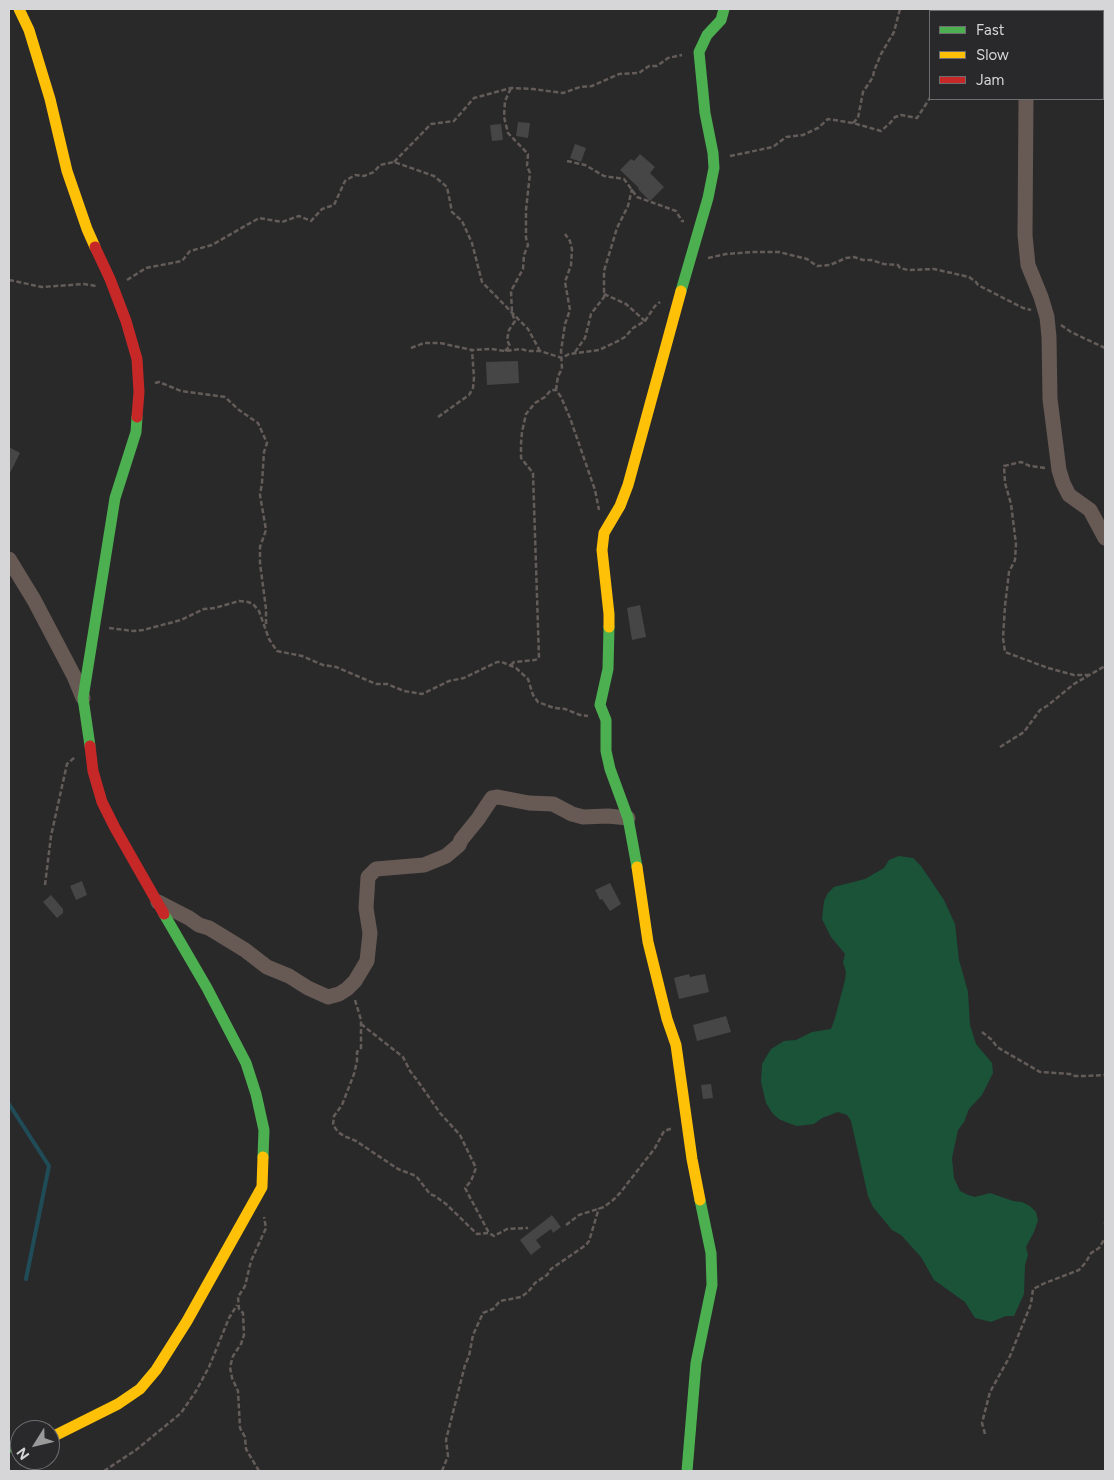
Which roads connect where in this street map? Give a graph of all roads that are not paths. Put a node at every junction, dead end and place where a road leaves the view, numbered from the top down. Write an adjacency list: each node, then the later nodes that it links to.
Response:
1 (19, 9): 6 (main road)
2 (724, 9): 7 (main road)
3 (1026, 100): 4 (street)
4 (1105, 538)
5 (9, 559): 6 (street)
6 (83, 698): 8 (main road)
7 (628, 818): 8 (street); 10 (main road)
8 (158, 902): 9 (main road)
9 (60, 1433)
10 (687, 1471)

